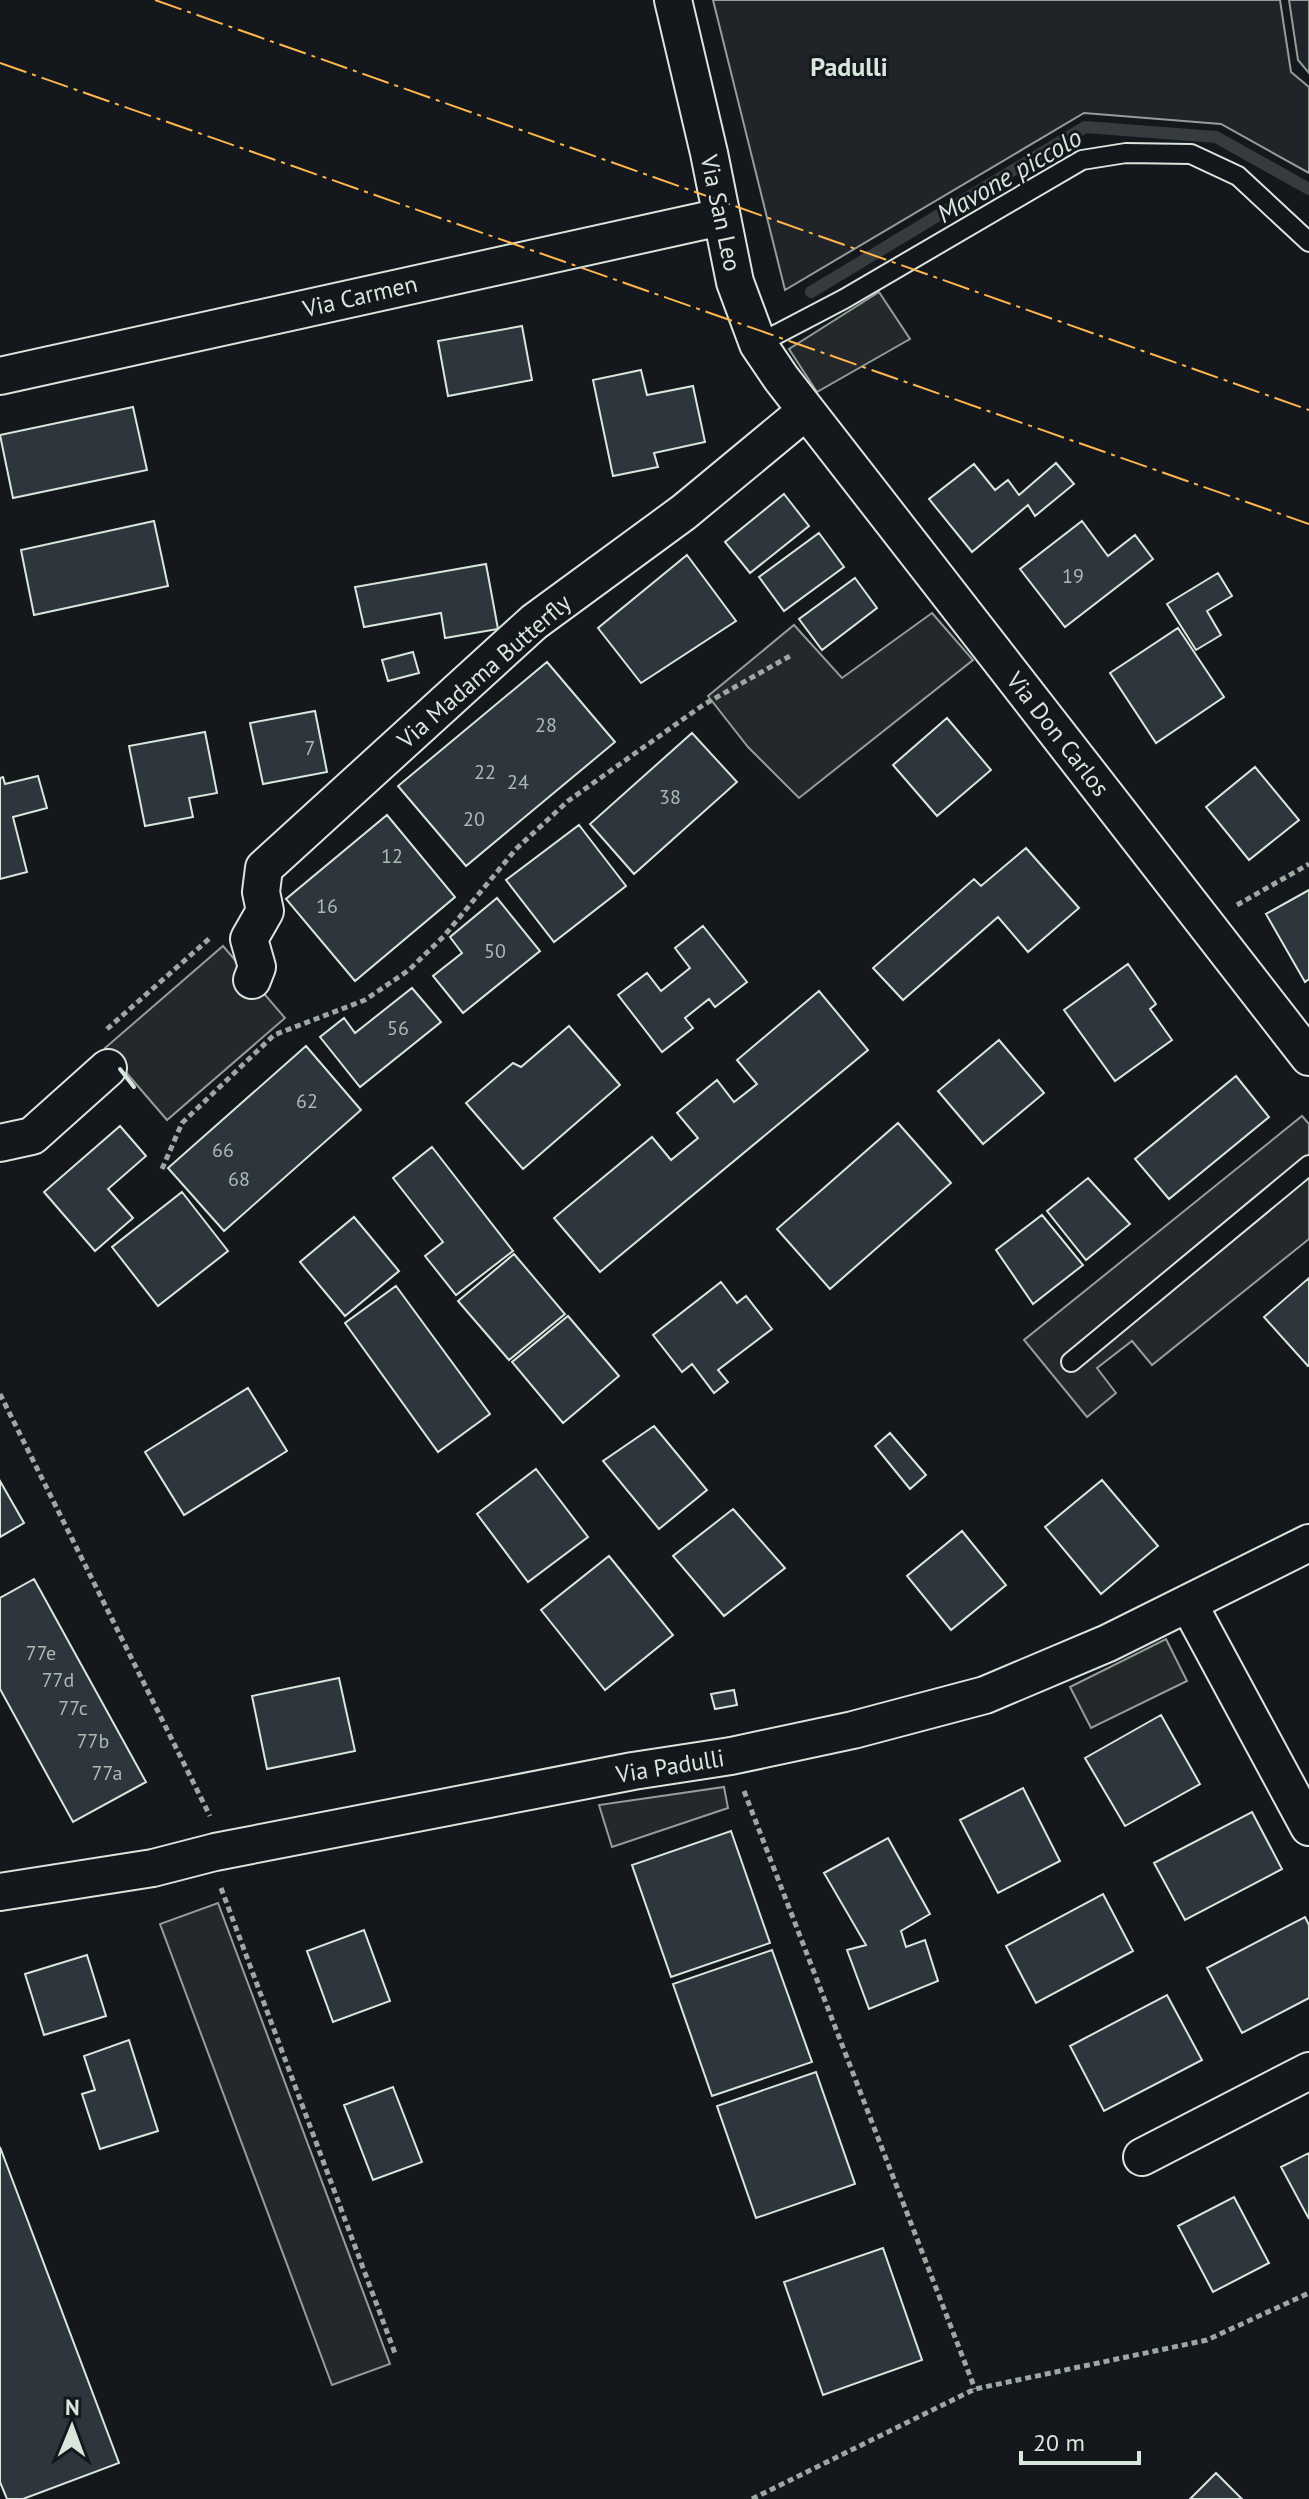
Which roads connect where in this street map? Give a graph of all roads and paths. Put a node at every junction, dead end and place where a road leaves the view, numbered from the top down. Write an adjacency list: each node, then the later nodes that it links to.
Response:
1 (673, 0): 2 (street, Via San Leo)
2 (721, 217): 4 (street, Via San Leo); 5 (street, Via Carmen)
3 (1309, 242): 4 (lane)
4 (758, 344): 6 (street, Via San Leo)
5 (0, 376)
6 (806, 411): 9 (street, Via Don Carlos); 11 (street, Via Madama Butterfly)
7 (790, 656): 16 (path)
8 (1309, 864): 9 (path)
9 (1205, 923): 12 (street, Via Don Carlos)
10 (216, 932): 13 (path)
11 (252, 980)
12 (1309, 1057)
13 (108, 1068): 14 (street)
14 (0, 1143)
15 (1309, 1165): 17 (lane)
16 (162, 1169)
17 (1071, 1362)
18 (1309, 1543): 19 (street, Via Padulli)
19 (1188, 1603): 20 (street, Via Padulli); 21 (street)
20 (731, 1756): 22 (street, Via Padulli); 26 (path)
21 (1309, 1827)
22 (0, 1892)
23 (1309, 2071): 24 (street)
24 (1142, 2157)
25 (1309, 2293): 26 (path)
26 (975, 2389): 27 (path)
27 (752, 2499)

